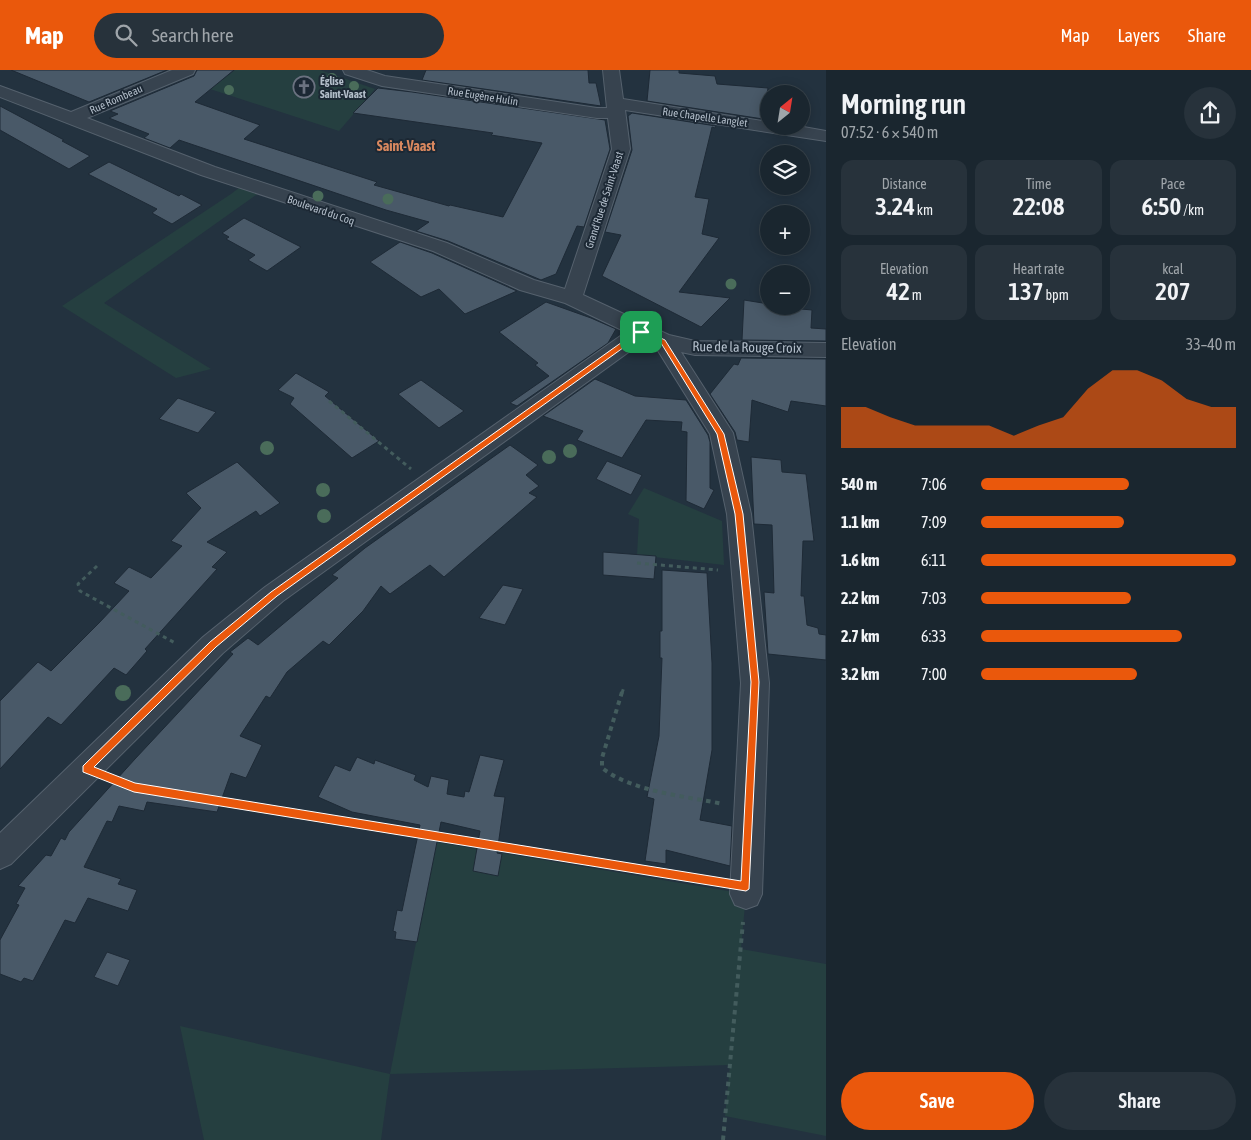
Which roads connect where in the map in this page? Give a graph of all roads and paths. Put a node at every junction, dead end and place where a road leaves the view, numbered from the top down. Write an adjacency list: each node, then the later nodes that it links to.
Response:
1 (187, 70): 6 (street, Rue Rombeau)
2 (351, 70): 5 (street, Rue Eugène Hulin)
3 (611, 70): 5 (street, Grand'Rue de Saint-Vaast)
4 (0, 91): 6 (street, Boulevard du Coq)
5 (615, 108): 7 (street, Rue Chapelle Langlet); 8 (street, Grand'Rue de Saint-Vaast)
6 (73, 118): 8 (street, Boulevard du Coq)
7 (826, 136)
8 (572, 298): 9 (street, Boulevard du Coq)
9 (652, 336): 10 (street, Rue de la Rouge Croix); 12 (street); 15 (street)
10 (826, 350)
11 (329, 401): 12 (path)
12 (428, 483): 16 (street)
13 (637, 563): 15 (path)
14 (97, 566): 16 (path)
15 (744, 572): 19 (street)
16 (200, 657): 18 (street)
17 (624, 687): 19 (path)
18 (87, 769): 20 (street); 21 (path)
19 (749, 810): 21 (street)
20 (0, 854)
21 (746, 890): 22 (path)
22 (723, 1140)

